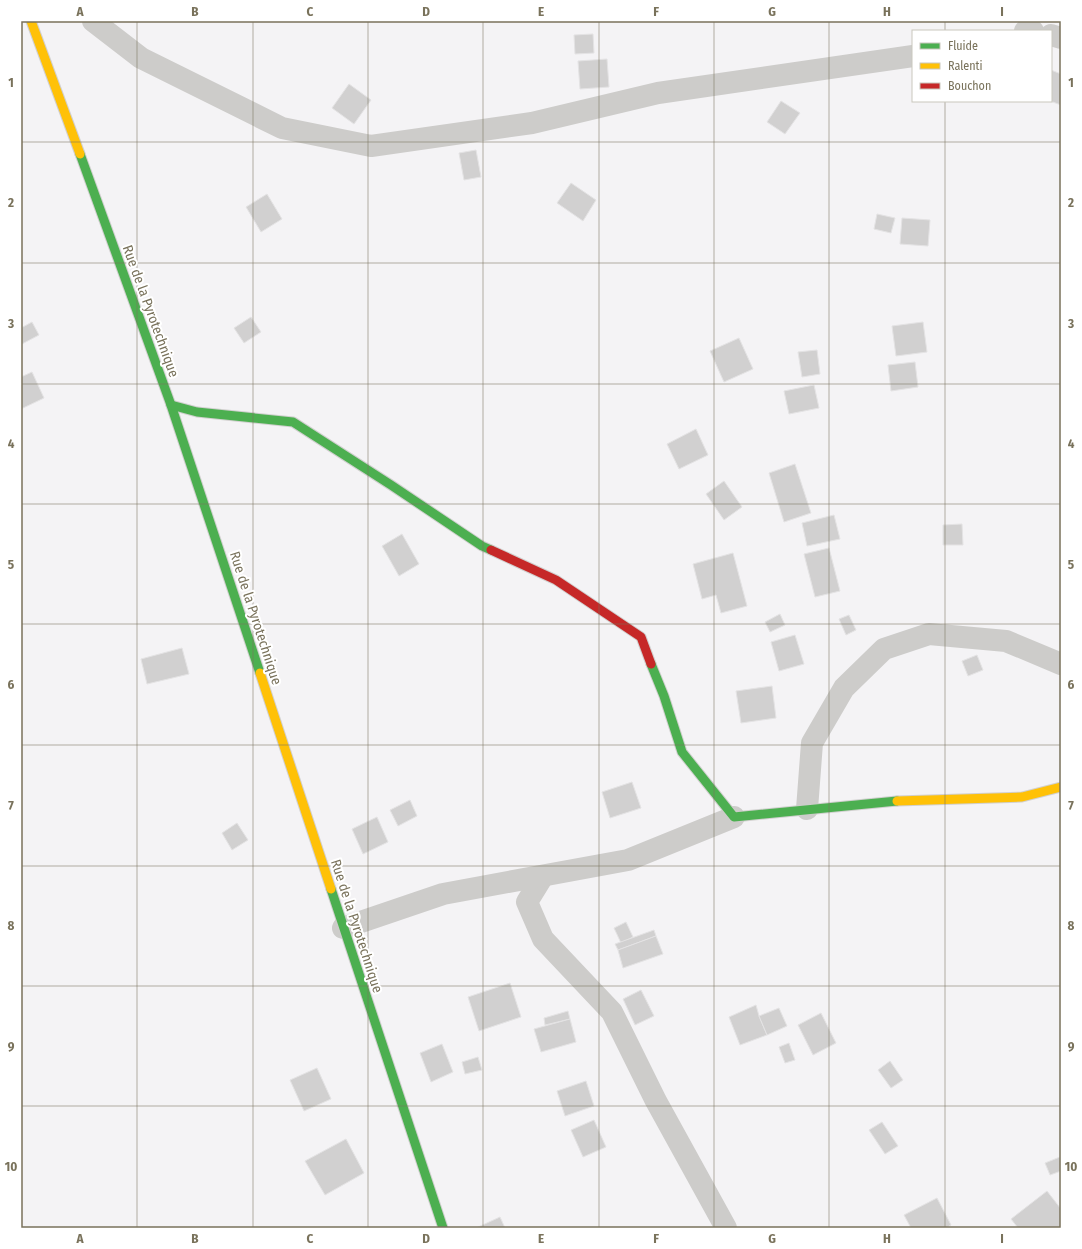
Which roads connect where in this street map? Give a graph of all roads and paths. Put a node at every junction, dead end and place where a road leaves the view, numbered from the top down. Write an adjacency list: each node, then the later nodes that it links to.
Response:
1 (31, 21): 4 (street, Rue de la Pyrotechnique)
2 (93, 21): 3 (street)
3 (912, 56)
4 (171, 405): 8 (street); 10 (street, Rue de la Pyrotechnique)
5 (1061, 664): 7 (street)
6 (1061, 786): 7 (street)
7 (807, 809): 8 (street)
8 (734, 817): 9 (street)
9 (543, 876): 10 (street); 12 (street)
10 (343, 928): 11 (street, Rue de la Pyrotechnique)
11 (443, 1228)
12 (726, 1228)

